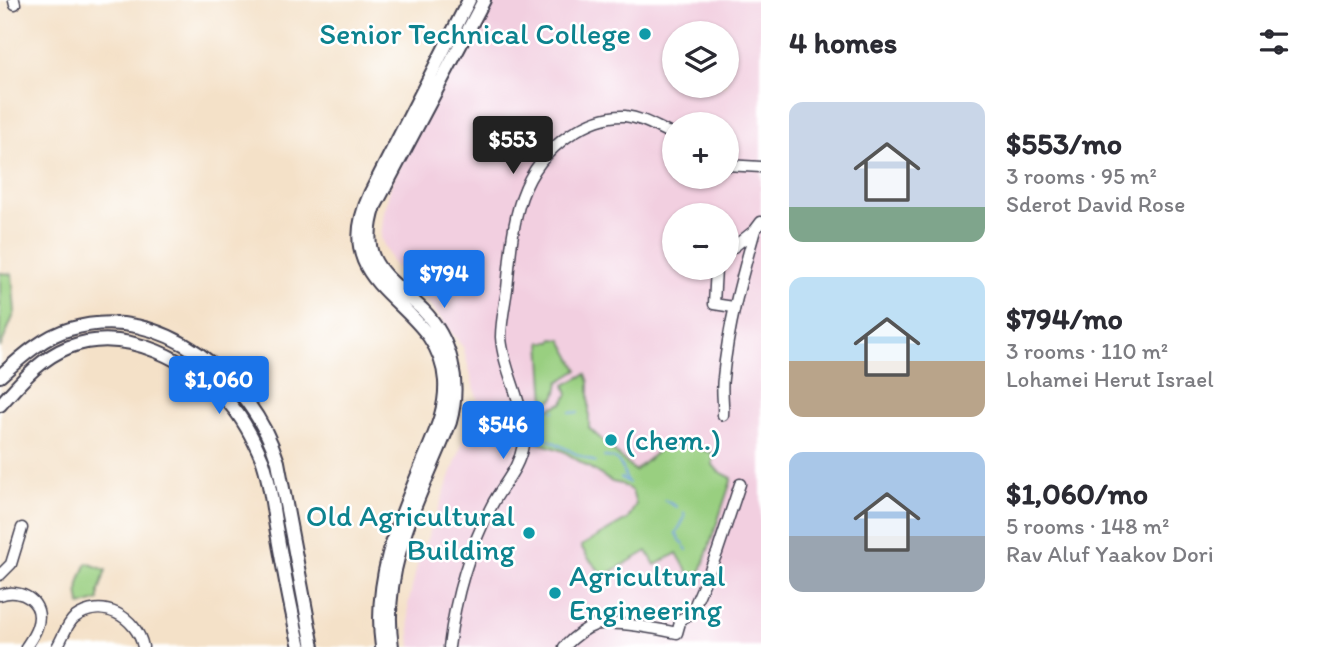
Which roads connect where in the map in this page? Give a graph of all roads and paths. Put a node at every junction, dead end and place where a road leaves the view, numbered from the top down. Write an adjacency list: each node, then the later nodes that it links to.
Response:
1 (469, 0): 23 (main road)
2 (484, 0): 24 (main road)
3 (662, 130): 25 (street)
4 (761, 161): 5 (street)
5 (739, 166): 6 (street)
6 (761, 167)
7 (758, 226): 8 (street); 10 (street)
8 (739, 242)
9 (715, 280): 10 (street)
10 (733, 307): 13 (street)
11 (0, 376): 22 (main road)
12 (0, 405): 21 (main road)
13 (723, 415)
14 (740, 484): 26 (street)
15 (22, 528): 16 (street)
16 (0, 575)
17 (0, 596): 18 (street)
18 (26, 647)
19 (57, 647): 20 (street)
20 (145, 647)
21 (300, 647)
22 (313, 647)
23 (382, 647)
24 (392, 647)
25 (449, 647)
26 (564, 647)

